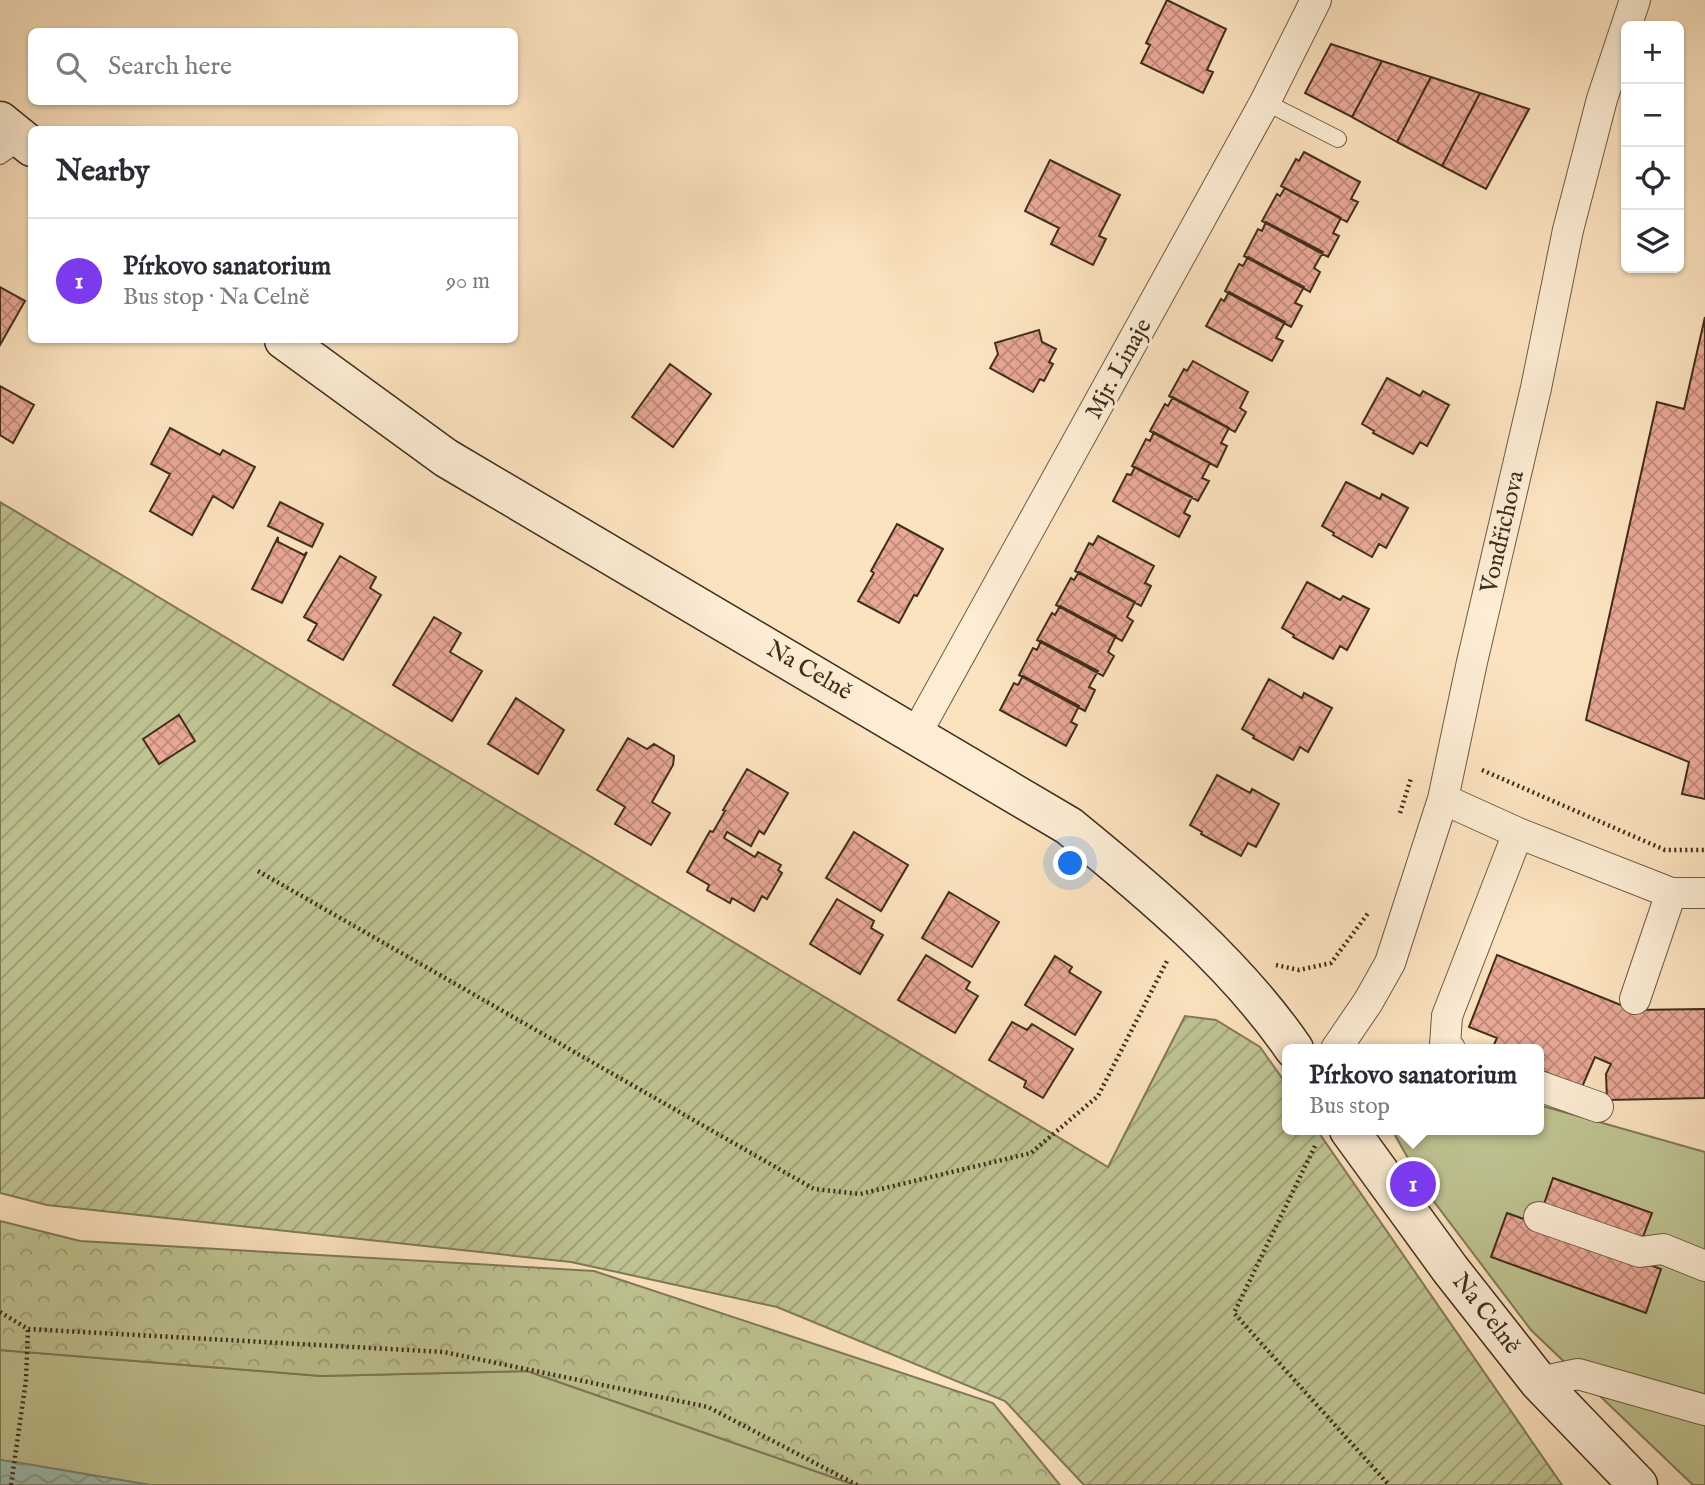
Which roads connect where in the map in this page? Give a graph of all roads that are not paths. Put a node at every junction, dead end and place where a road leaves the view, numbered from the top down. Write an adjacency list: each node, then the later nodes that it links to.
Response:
1 (1316, 0): 3 (street, Mjr. Linaje)
2 (1634, 0): 7 (street, Vondřichova)
3 (1265, 102): 4 (lane); 6 (street, Mjr. Linaje)
4 (1338, 139)
5 (288, 343): 6 (street, Na Celně)
6 (916, 734): 12 (street, Na Celně)
7 (1443, 799): 8 (street); 13 (street, Vondřichova)
8 (1518, 833): 9 (street); 14 (street)
9 (1671, 892): 10 (street); 11 (street)
10 (1705, 893)
11 (1635, 999)
12 (1291, 1044)
13 (1339, 1044)
14 (1445, 1044)
15 (1544, 1088): 16 (street)
16 (1598, 1107)
17 (1333, 1136): 20 (street, Na Celně)
18 (1539, 1217): 19 (street)
19 (1705, 1266)
20 (1539, 1382): 21 (street); 22 (street, Na Celně)
21 (1705, 1410)
22 (1638, 1485)

